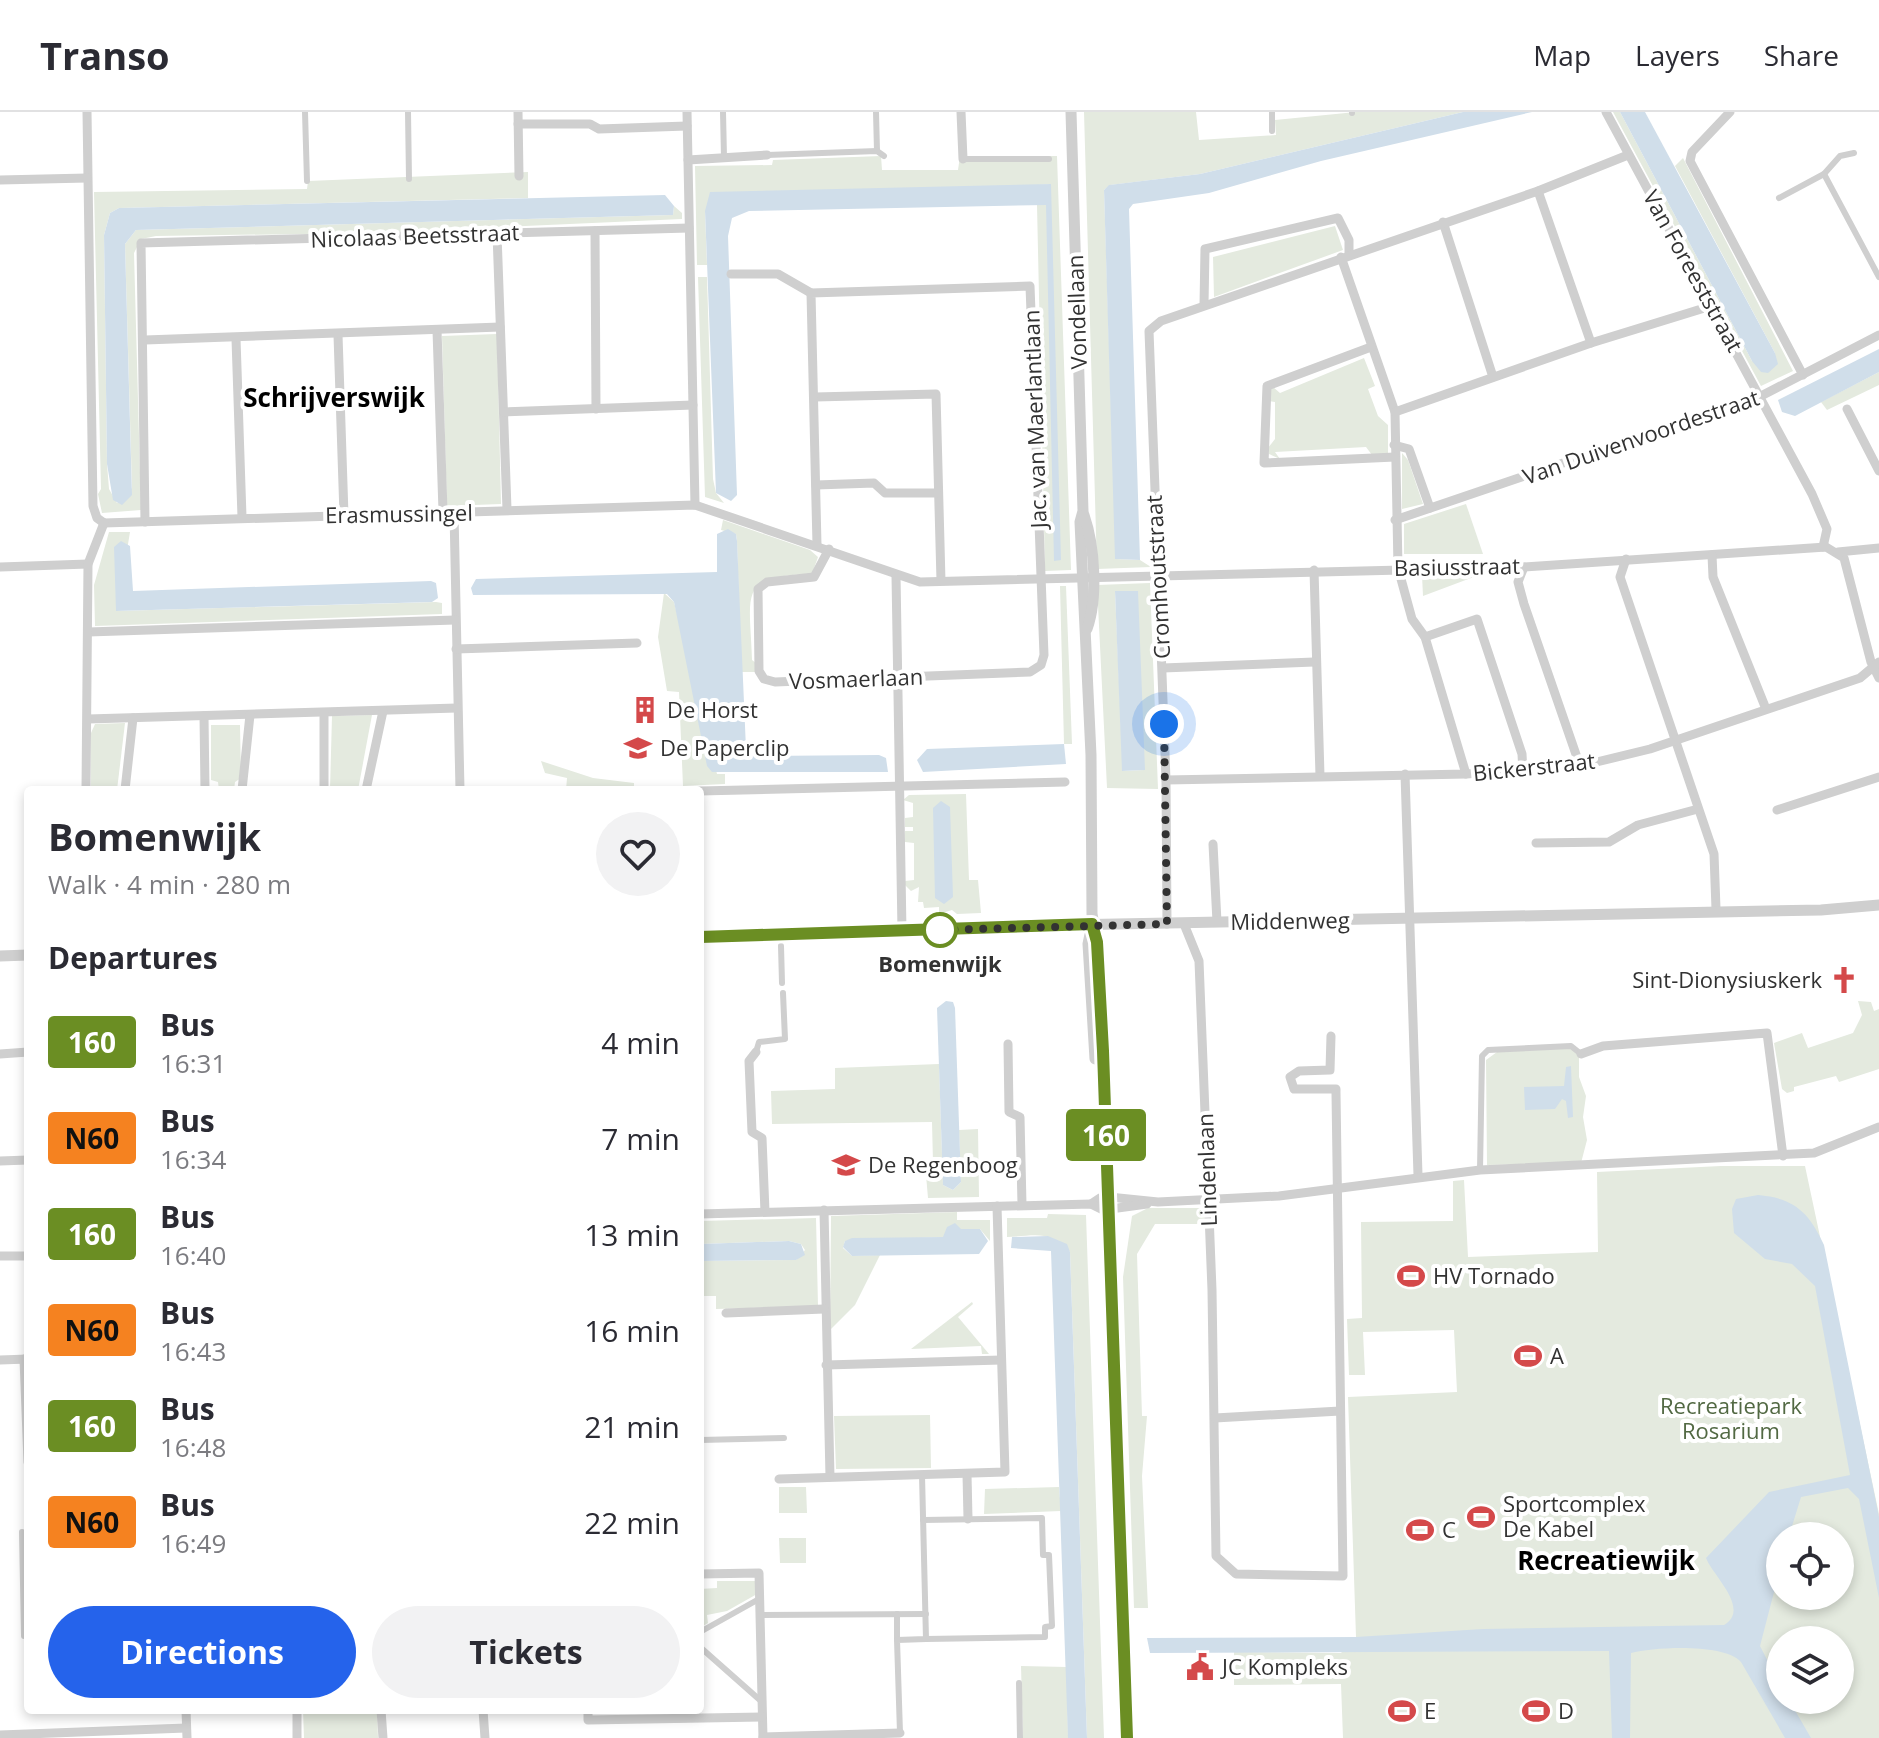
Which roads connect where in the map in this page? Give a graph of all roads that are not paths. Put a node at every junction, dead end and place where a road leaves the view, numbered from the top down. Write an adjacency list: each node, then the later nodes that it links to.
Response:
1 (87, 112): 27 (street)
2 (305, 112): 30 (street)
3 (408, 112): 28 (street)
4 (518, 112): 13 (street)
5 (687, 112): 14 (street)
6 (723, 112): 21 (street)
7 (876, 112): 16 (street)
8 (961, 112): 22 (street)
9 (1071, 112): 89 (street, Vondellaan)
10 (1272, 112): 15 (street)
11 (1606, 112): 19 (street, Van Foreeststraat)
12 (1730, 112): 51 (street)
13 (518, 124): 14 (street); 26 (street)
14 (687, 126): 24 (street)
15 (1272, 131)
16 (877, 151): 18 (street); 20 (street)
17 (1854, 153): 25 (street)
18 (767, 155): 21 (street)
19 (1628, 155): 31 (street); 42 (street, Van Foreeststraat)
20 (884, 156)
21 (724, 157): 24 (street)
22 (963, 159): 23 (street)
23 (1049, 159)
24 (688, 160): 34 (street)
25 (1824, 174): 32 (street); 39 (street)
26 (519, 176)
27 (87, 178): 29 (street); 73 (street)
28 (409, 179)
29 (0, 180)
30 (307, 181)
31 (1538, 191): 33 (street); 49 (street)
32 (1779, 198)
33 (1443, 222): 37 (street); 52 (street)
34 (689, 228): 35 (street, Nicolaas Beetsstraat); 55 (street)
35 (595, 231): 36 (street, Nicolaas Beetsstraat); 56 (street)
36 (497, 234): 43 (street); 48 (street, Nicolaas Beetsstraat)
37 (1345, 255): 41 (street); 41 (street); 50 (street)
38 (731, 274): 40 (street)
39 (1879, 277)
40 (811, 293): 54 (street); 88 (street, Jac. van Maerlantlaan)
41 (1204, 305): 87 (street, Cromhoutstraat)
42 (1711, 306): 49 (street); 53 (street, Van Foreeststraat)
43 (500, 327): 44 (street); 58 (street)
44 (437, 330): 45 (street); 68 (street)
45 (338, 335): 47 (street); 69 (street)
46 (1879, 335): 51 (street, Van Duivenvoordestraat)
47 (236, 339): 48 (street); 70 (street)
48 (145, 340): 72 (street)
49 (1591, 343): 52 (street)
50 (1371, 347): 59 (street); 61 (street)
51 (1803, 375): 53 (street, Van Duivenvoordestraat)
52 (1493, 377): 59 (street)
53 (1761, 396): 66 (street, Van Duivenvoordestraat); 75 (street, Van Foreeststraat)
54 (815, 397): 63 (street); 64 (street)
55 (693, 405): 56 (street); 65 (street)
56 (596, 409): 58 (street)
57 (1847, 409): 62 (street)
58 (504, 412): 67 (street)
59 (1395, 412): 60 (street)
60 (1394, 445): 61 (street); 66 (street)
61 (1395, 457): 71 (street)
62 (1879, 471)
63 (816, 485): 64 (street); 74 (street)
64 (936, 493): 90 (street)
65 (695, 505): 67 (street, Erasmussingel); 74 (street, Erasmussingel)
66 (1430, 508): 71 (street, Van Duivenvoordestraat)
67 (507, 509): 68 (street, Erasmussingel)
68 (449, 512): 69 (street, Erasmussingel); 91 (street)
69 (344, 515): 70 (street, Erasmussingel)
70 (242, 517): 72 (street, Erasmussingel)
71 (1395, 520): 84 (street)
72 (145, 522): 73 (street, Erasmussingel)
73 (104, 523): 81 (street)
74 (817, 545): 77 (street, Erasmussingel)
75 (1823, 547): 78 (street); 79 (street, Basiusstraat)
76 (1879, 548): 78 (street)
77 (829, 549): 86 (street, Erasmussingel); 99 (street, Vosmaerlaan)
78 (1838, 552): 97 (street)
79 (1712, 555): 80 (street, Basiusstraat); 102 (street)
80 (1626, 559): 83 (street, Basiusstraat); 109 (street)
81 (88, 564): 82 (street); 92 (street)
82 (0, 567)
83 (1524, 567): 84 (street, Basiusstraat); 110 (street)
84 (1398, 568): 85 (street, Basiusstraat); 93 (street)
85 (1314, 570): 87 (street, Basiusstraat); 96 (street)
86 (896, 576): 90 (street, Basiusstraat); 99 (street)
87 (1160, 576): 89 (street, Basiusstraat); 98 (street, Cromhoutstraat)
88 (1041, 578): 89 (street, Basiusstraat); 90 (street, Basiusstraat); 99 (street, Vosmaerlaan)
89 (1086, 578): 136 (street, Vondellaan)
90 (941, 581)
91 (455, 620): 92 (street); 95 (street)
92 (88, 632): 108 (street)
93 (1425, 637): 111 (street); 113 (street)
94 (637, 643): 95 (street)
95 (456, 649): 101 (street)
96 (1314, 662): 98 (street); 114 (street)
97 (1876, 665): 100 (street); 102 (street, Bickerstraat)
98 (1163, 668): 116 (street, Cromhoutstraat)
99 (898, 677): 125 (street)
100 (1879, 678)
101 (457, 708): 103 (street); 124 (street)
102 (1766, 709): 109 (street, Bickerstraat)
103 (383, 711): 104 (street); 123 (street)
104 (324, 713): 105 (street); 122 (street)
105 (250, 715): 106 (street); 121 (street)
106 (204, 716): 107 (street); 120 (street)
107 (133, 718): 108 (street); 119 (street)
108 (88, 719): 118 (street)
109 (1674, 741): 110 (street, Bickerstraat); 128 (street)
110 (1580, 766): 111 (street, Bickerstraat)
111 (1523, 772): 113 (street, Bickerstraat)
112 (1405, 774): 113 (street, Bickerstraat); 114 (street, Bickerstraat); 134 (street)
113 (1466, 774)
114 (1320, 776): 116 (street, Bickerstraat)
115 (1877, 777): 126 (street); 129 (street)
116 (1166, 780): 137 (street, Cromhoutstraat)
117 (1065, 782): 125 (street)
118 (86, 786)
119 (125, 786)
120 (205, 786)
121 (242, 786)
122 (324, 786)
123 (367, 786)
124 (460, 786)
125 (899, 788): 127 (street); 139 (street)
126 (1879, 789)
127 (704, 791)
128 (1698, 809): 130 (street); 133 (street)
129 (1777, 810)
130 (1536, 843)
131 (1213, 844): 135 (street)
132 (1879, 905): 133 (street, Middenweg)
133 (1716, 909): 134 (street, Middenweg)
134 (1411, 918): 135 (street, Middenweg); 159 (street)
135 (1217, 922): 138 (street, Middenweg)
136 (1092, 924): 137 (street, Middenweg); 139 (street, Middenweg); 162 (street, Vondellaan)
137 (1167, 924): 138 (street, Middenweg)
138 (1184, 924): 161 (street, Lindenlaan)
139 (902, 931): 140 (street, Middenweg)
140 (704, 937)
141 (781, 946): 144 (street)
142 (24, 955): 143 (street)
143 (0, 956)
144 (782, 983)
145 (783, 993): 149 (street)
146 (1331, 1036): 152 (street)
147 (1008, 1044): 163 (street)
148 (24, 1052): 150 (street)
149 (756, 1052): 166 (street)
150 (0, 1054)
151 (1581, 1054): 155 (street); 158 (street)
152 (1330, 1070): 153 (street); 153 (street)
153 (1336, 1089): 160 (street)
154 (1879, 1127): 155 (street)
155 (1783, 1156): 158 (street)
156 (24, 1160): 157 (street)
157 (0, 1161)
158 (1480, 1170): 159 (street)
159 (1418, 1175): 160 (street)
160 (1338, 1187): 161 (street); 176 (street)
161 (1209, 1201): 162 (street); 177 (street, Lindenlaan)
162 (1106, 1204): 163 (street); 212 (street, Vondellaan)
163 (1022, 1205): 164 (street)
164 (997, 1206): 165 (street); 174 (street)
165 (824, 1210): 166 (street); 170 (street)
166 (765, 1212): 167 (street)
167 (704, 1214)
168 (0, 1256): 169 (street)
169 (24, 1256)
170 (824, 1309): 171 (street); 175 (street)
171 (726, 1313)
172 (24, 1359): 173 (street)
173 (0, 1360)
174 (1001, 1360): 175 (street); 180 (street)
175 (826, 1365): 182 (street)
176 (1340, 1411): 177 (street); 177 (street, Lindenlaan)
177 (1215, 1418)
178 (784, 1438): 179 (street)
179 (704, 1440)
180 (967, 1474): 181 (street); 184 (street)
181 (922, 1475): 182 (street); 185 (street)
182 (830, 1477): 183 (street)
183 (779, 1479)
184 (968, 1519): 185 (street); 194 (street)
185 (923, 1520): 190 (street)
186 (22, 1532): 193 (street)
187 (704, 1574): 188 (street)
188 (759, 1599): 191 (street); 192 (street)
189 (897, 1614): 190 (street); 191 (street); 195 (street)
190 (926, 1614): 194 (street)
191 (759, 1615): 198 (street)
192 (704, 1630)
193 (24, 1636)
194 (926, 1639): 195 (street)
195 (897, 1640): 205 (street)
196 (704, 1651): 198 (street)
197 (1019, 1683): 211 (street)
198 (761, 1701): 203 (street)
199 (297, 1714): 207 (street)
200 (381, 1714): 208 (street)
201 (483, 1714): 209 (street)
202 (588, 1714): 203 (street)
203 (762, 1717): 210 (street)
204 (187, 1733): 206 (street)
205 (900, 1733): 210 (street)
206 (0, 1735)
207 (297, 1738)
208 (383, 1738)
209 (485, 1738)
210 (763, 1738)
211 (1020, 1738)
212 (1124, 1738)

